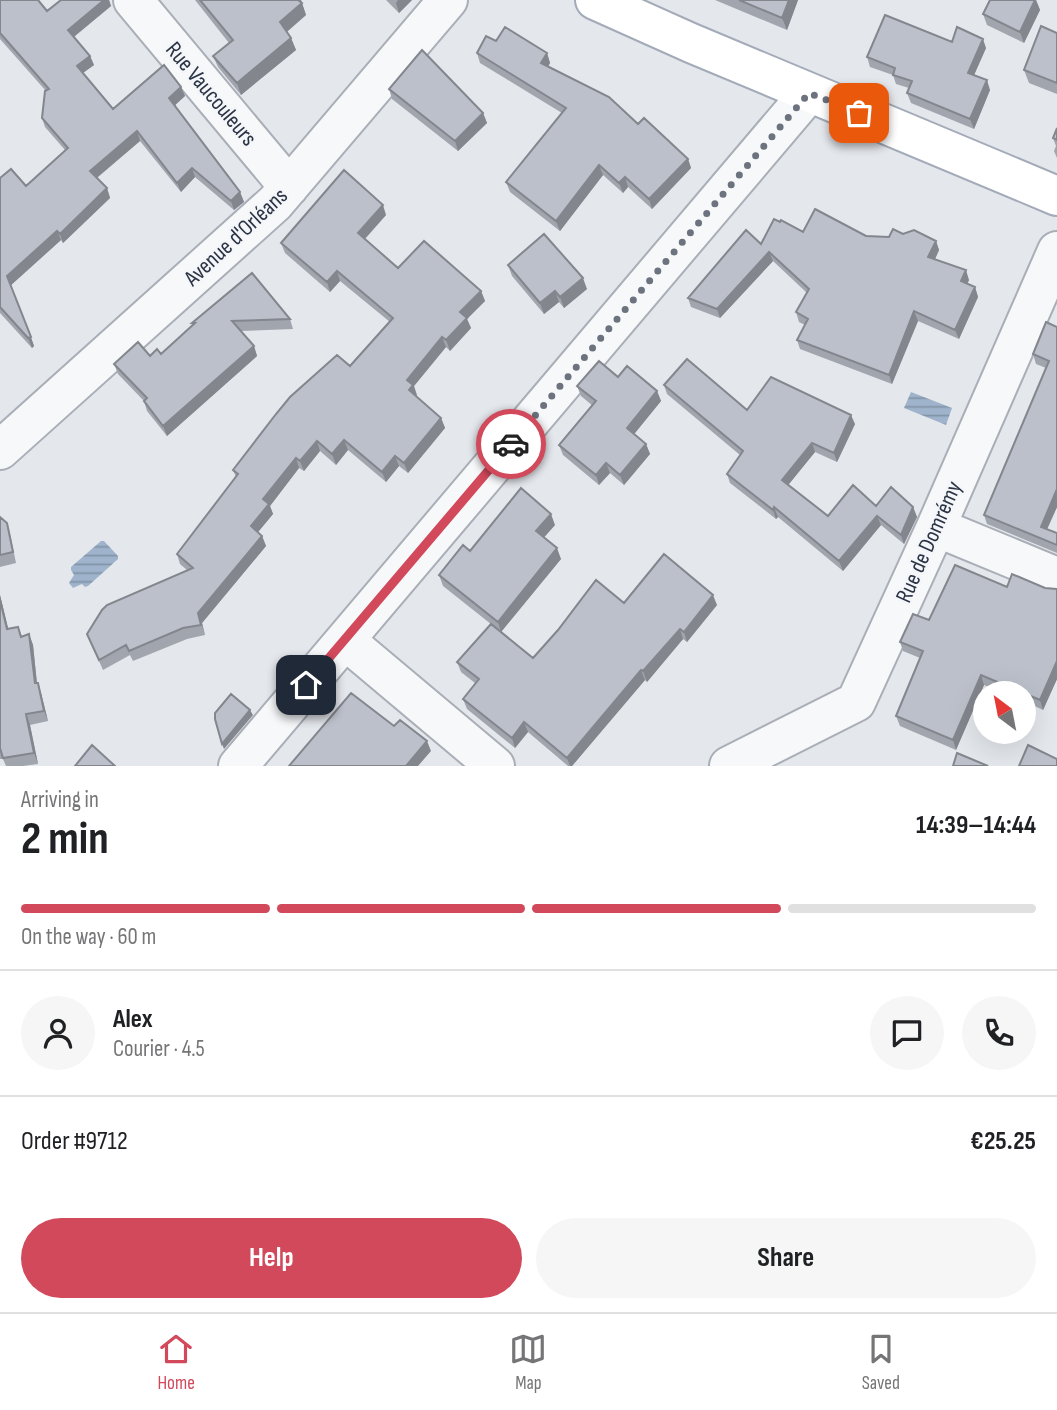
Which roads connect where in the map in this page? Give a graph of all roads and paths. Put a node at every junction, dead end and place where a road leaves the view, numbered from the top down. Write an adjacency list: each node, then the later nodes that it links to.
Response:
1 (133, 0): 5 (street, Rue Vaucouleurs)
2 (448, 0): 5 (street, Avenue d'Orléans)
3 (594, 0): 4 (main road)
4 (809, 93): 6 (main road); 11 (street)
5 (289, 187): 8 (street, Avenue d'Orléans)
6 (1057, 197)
7 (1057, 251): 9 (street, Rue de Domrémy)
8 (0, 450)
9 (936, 527): 10 (street); 14 (street, Rue de Domrémy)
10 (1057, 577)
11 (345, 640): 12 (street); 13 (street)
12 (238, 766)
13 (495, 766)
14 (729, 766)

